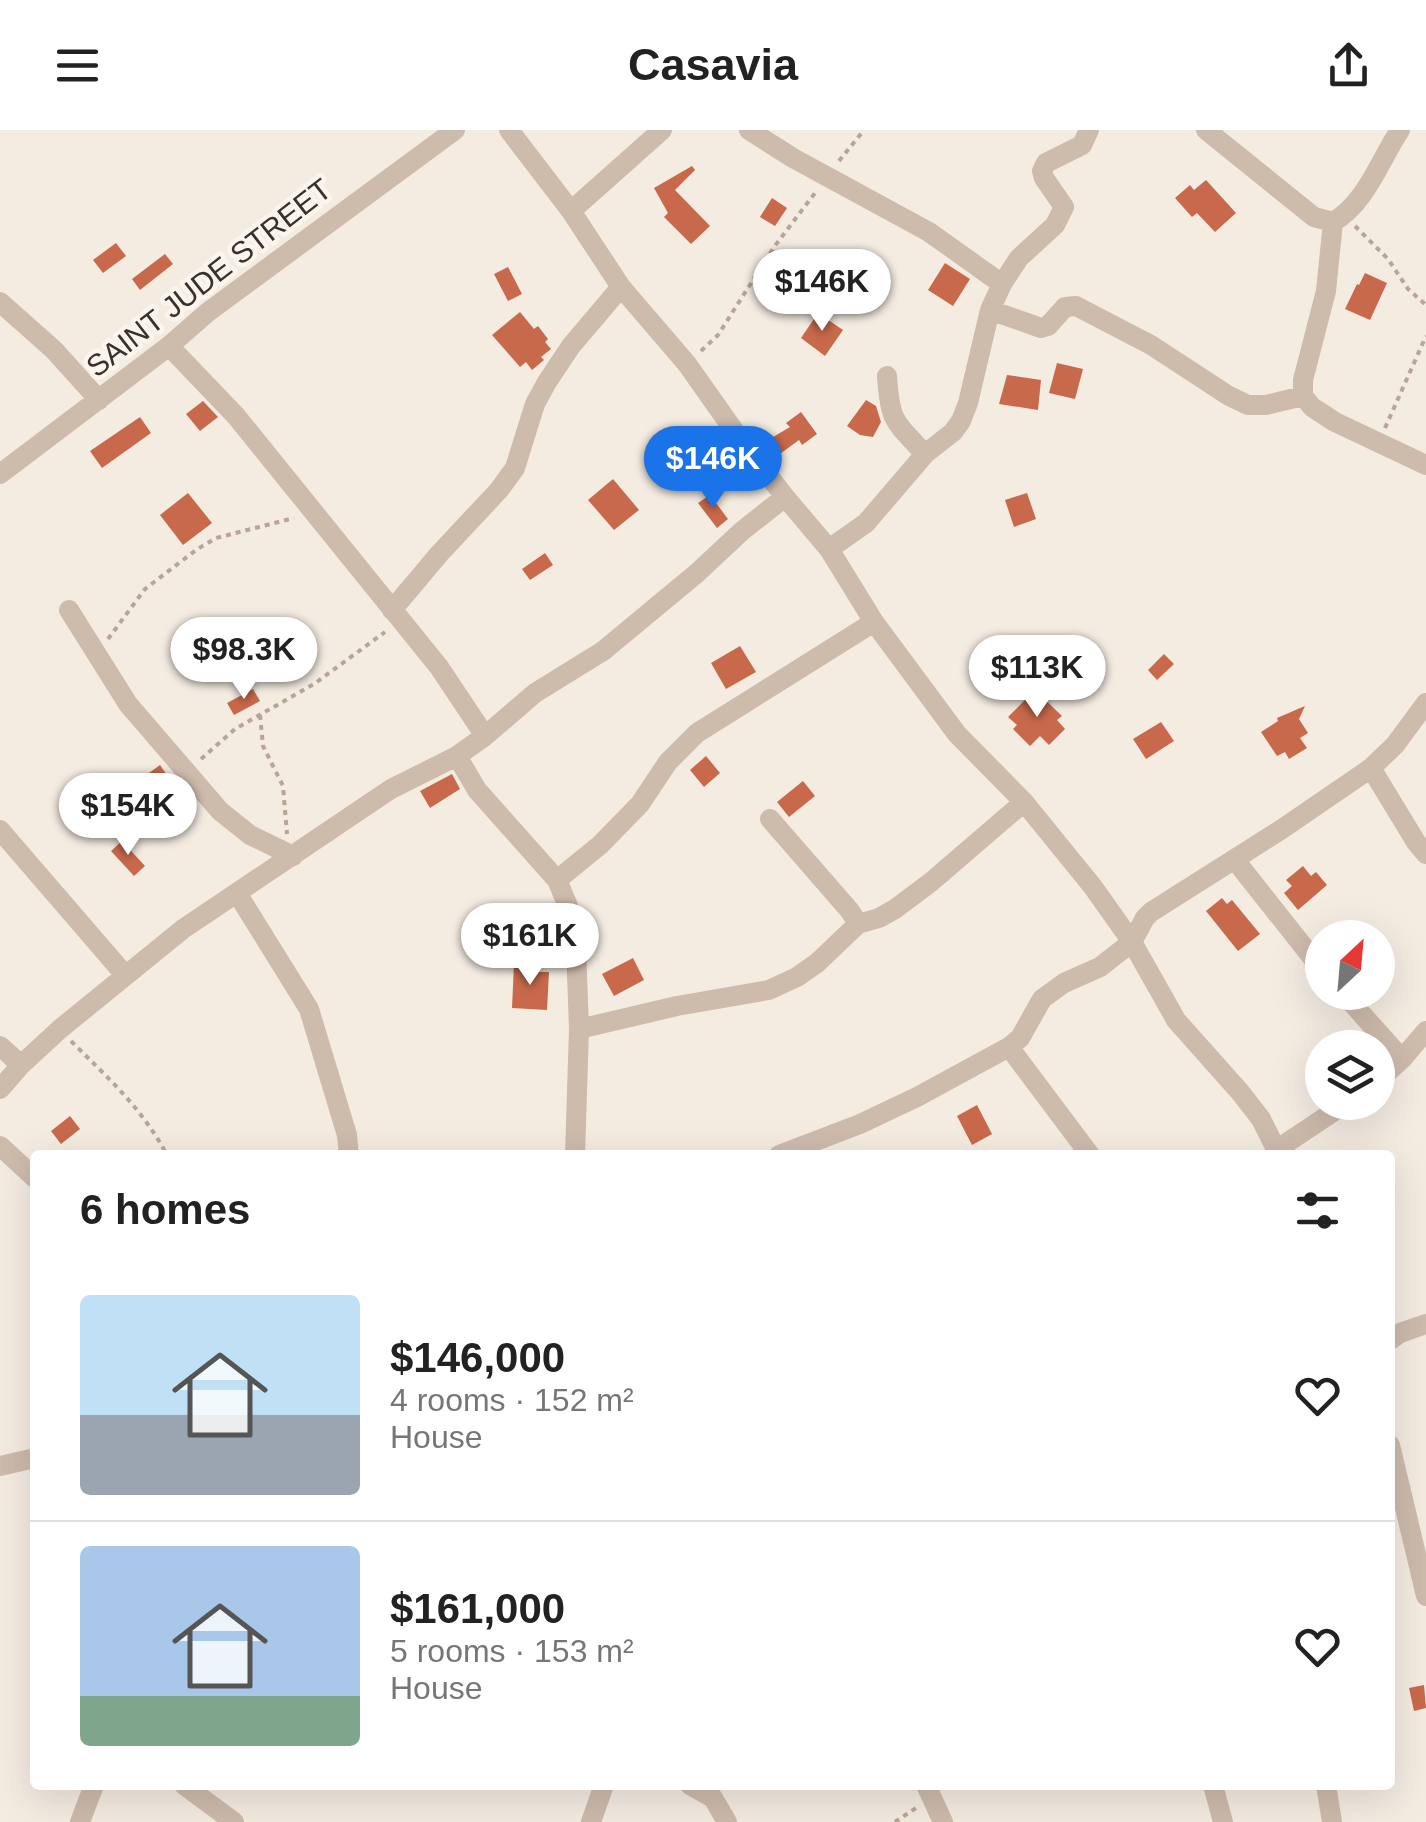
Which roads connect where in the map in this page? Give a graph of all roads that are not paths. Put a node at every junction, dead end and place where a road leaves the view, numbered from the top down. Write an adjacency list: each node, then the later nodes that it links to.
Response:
1 (456, 130): 14 (street, SAINT JUDE STREET)
2 (509, 130): 8 (street)
3 (662, 130): 8 (street)
4 (749, 130): 10 (street)
5 (1089, 130): 10 (street)
6 (1206, 130): 9 (street)
7 (1400, 130): 9 (street)
8 (570, 211): 11 (street)
9 (1339, 218): 16 (street)
10 (1002, 284): 13 (street)
11 (621, 287): 21 (street); 24 (street)
12 (0, 302): 17 (street)
13 (990, 310): 16 (street); 18 (street)
14 (169, 346): 17 (street, SAINT JUDE STREET); 24 (street)
15 (887, 376): 18 (street)
16 (1303, 396): 19 (street)
17 (100, 400): 20 (street, SAINT JUDE STREET)
18 (925, 454): 22 (street)
19 (1426, 466)
20 (0, 474)
21 (785, 497): 22 (street); 27 (street)
22 (829, 549): 25 (street)
23 (69, 610): 34 (street)
24 (397, 615): 27 (street)
25 (874, 622): 30 (street); 36 (street)
26 (1426, 703): 29 (street)
27 (485, 736): 28 (street)
28 (456, 756): 34 (street); 36 (street)
29 (1371, 768): 33 (street); 35 (street)
30 (1024, 802): 38 (street); 39 (street)
31 (770, 820): 38 (street)
32 (0, 830): 41 (street)
33 (1426, 854)
34 (290, 855): 37 (street)
35 (1234, 860): 39 (street); 40 (street)
36 (556, 880): 43 (street)
37 (237, 893): 41 (street); 53 (street)
38 (858, 924): 43 (street)
39 (1132, 942): 46 (street); 57 (street)
40 (1305, 949)
41 (125, 976): 48 (street)
42 (1358, 1010): 47 (street)
43 (579, 1029): 54 (street)
44 (1426, 1032): 47 (street)
45 (0, 1046): 48 (street)
46 (1008, 1047): 55 (street); 56 (street)
47 (1402, 1059): 49 (street)
48 (21, 1065): 50 (street)
49 (1395, 1065)
50 (0, 1089)
51 (1323, 1120): 58 (street)
52 (0, 1146): 59 (street)
53 (348, 1150)
54 (575, 1150)
55 (792, 1150)
56 (1086, 1150)
57 (1277, 1150)
58 (1282, 1150)
59 (30, 1173)
60 (1426, 1324): 61 (street)
61 (1395, 1331)
62 (30, 1459): 63 (street)
63 (0, 1466)
64 (1395, 1467): 65 (street)
65 (1426, 1596)
66 (92, 1790): 75 (street)
67 (192, 1790): 76 (street)
68 (602, 1790): 77 (street)
69 (698, 1790): 74 (street)
70 (723, 1790): 74 (street)
71 (1214, 1790): 80 (street)
72 (1327, 1790): 81 (street)
73 (929, 1791): 79 (street)
74 (712, 1798): 78 (street)
75 (80, 1822)
76 (234, 1822)
77 (592, 1822)
78 (727, 1822)
79 (943, 1822)
80 (1224, 1822)
81 (1332, 1822)

